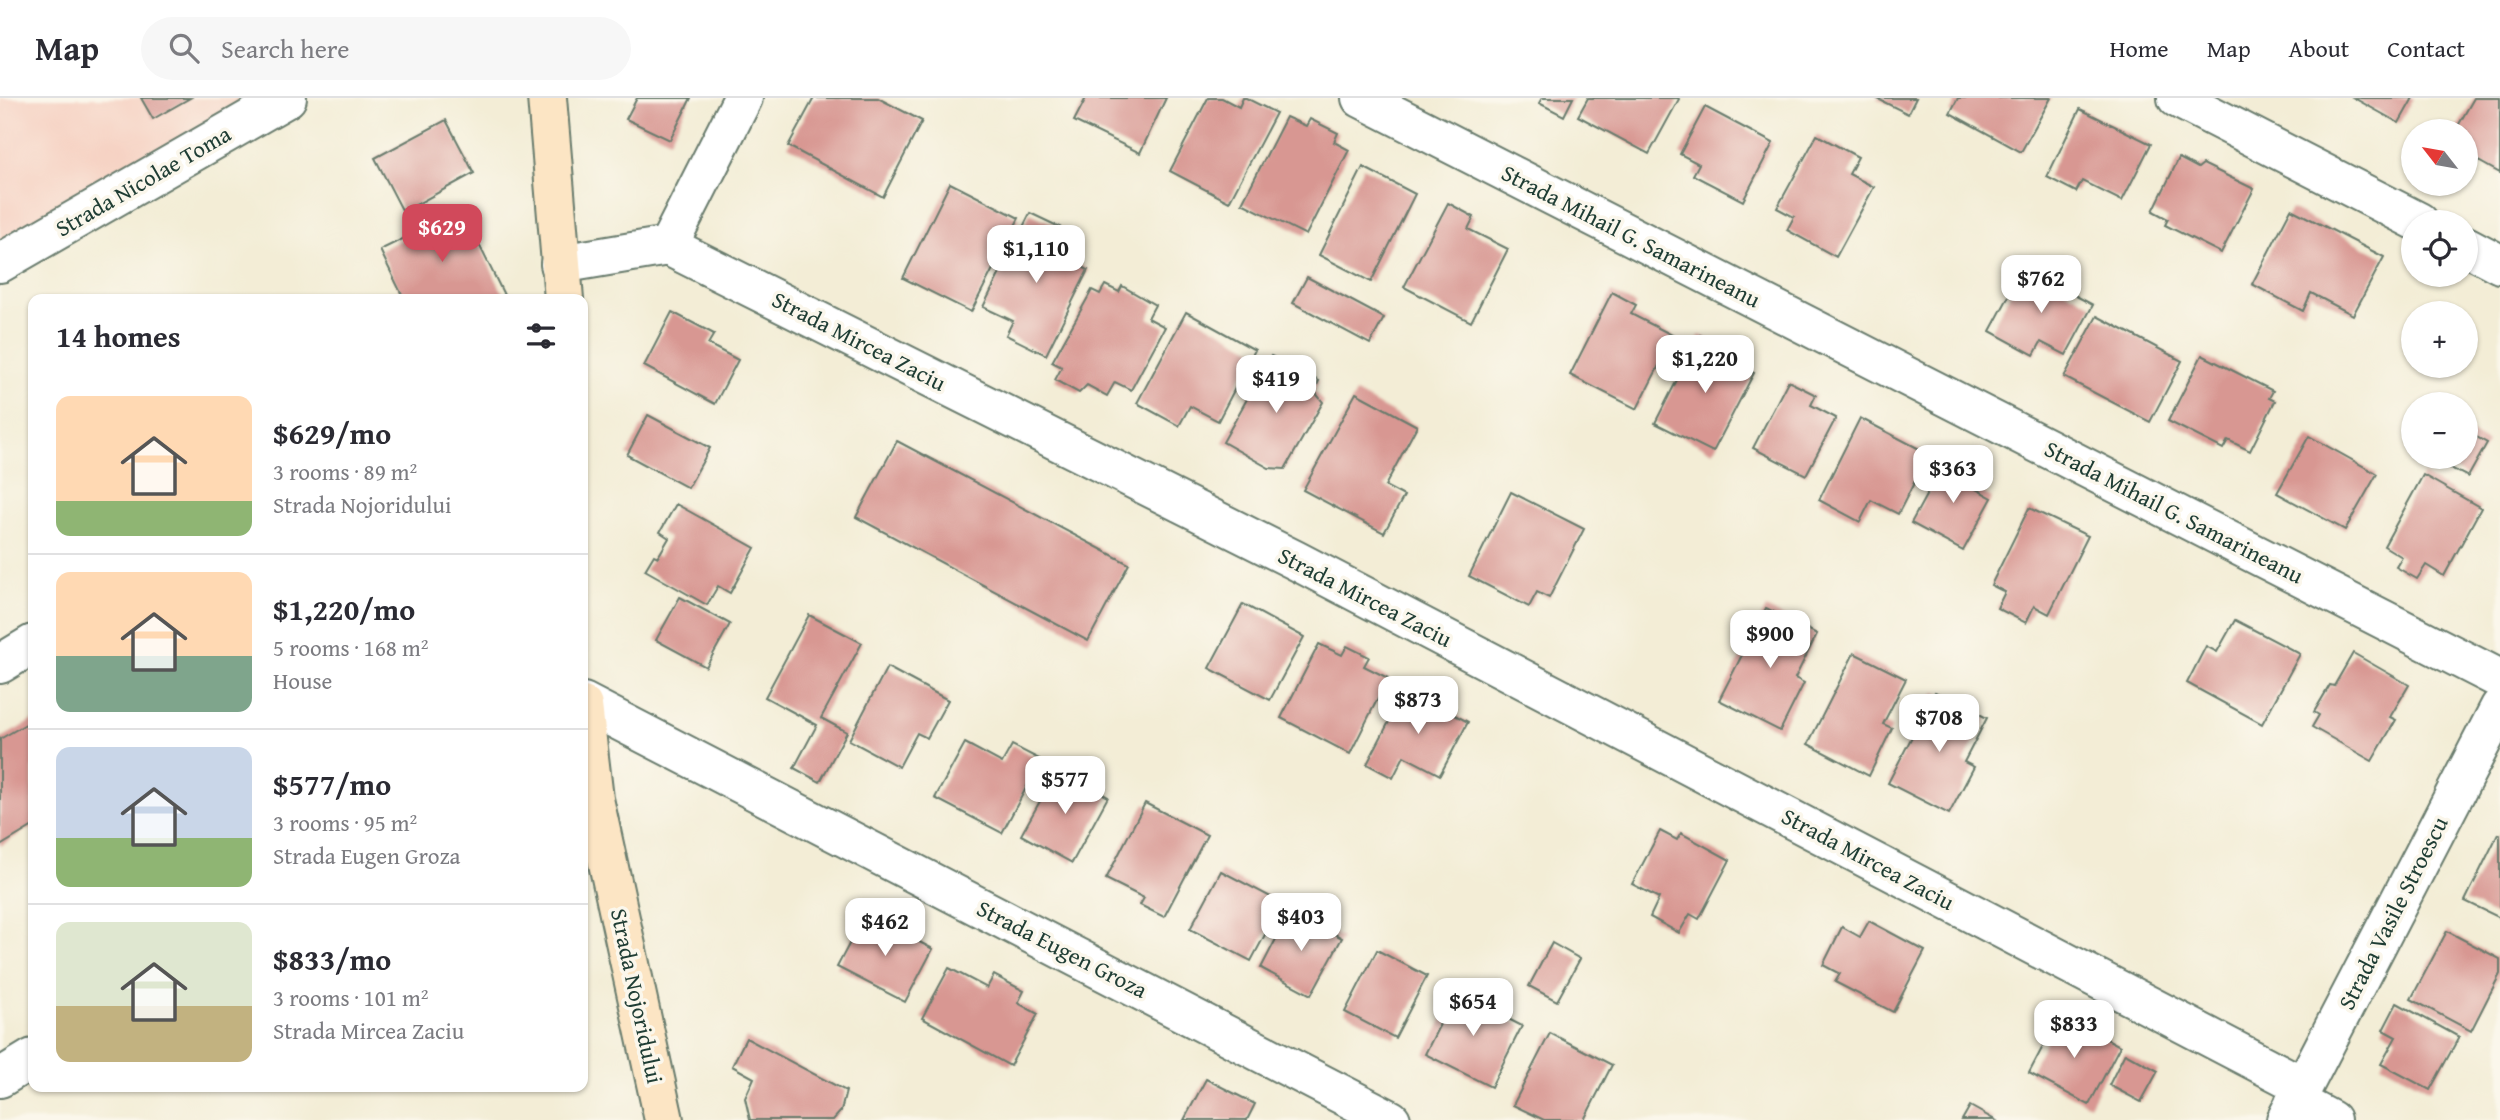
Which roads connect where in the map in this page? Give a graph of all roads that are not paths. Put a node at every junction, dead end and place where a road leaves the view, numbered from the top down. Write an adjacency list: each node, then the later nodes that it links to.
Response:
1 (287, 98): 9 (street, Strada Nicolae Toma)
2 (547, 98): 11 (main road)
3 (743, 98): 7 (street)
4 (1361, 98): 14 (street, Strada Mihail G. Samarineanu)
5 (2177, 98): 6 (street)
6 (2401, 213)
7 (668, 246): 11 (street); 20 (street, Strada Mircea Zaciu)
8 (2478, 252): 10 (street)
9 (0, 263)
10 (2500, 264)
11 (562, 282)
12 (28, 647): 13 (street)
13 (0, 664)
14 (2500, 679)
15 (2500, 707): 20 (street, Strada Vasile Stroescu)
16 (588, 720): 22 (street, Strada Eugen Groza)
17 (588, 755): 21 (main road, Strada Nojoridului)
18 (28, 1061): 19 (street)
19 (0, 1078)
20 (2294, 1102): 23 (street, Strada Mircea Zaciu)
21 (664, 1120)
22 (1391, 1120)
23 (2331, 1120)

